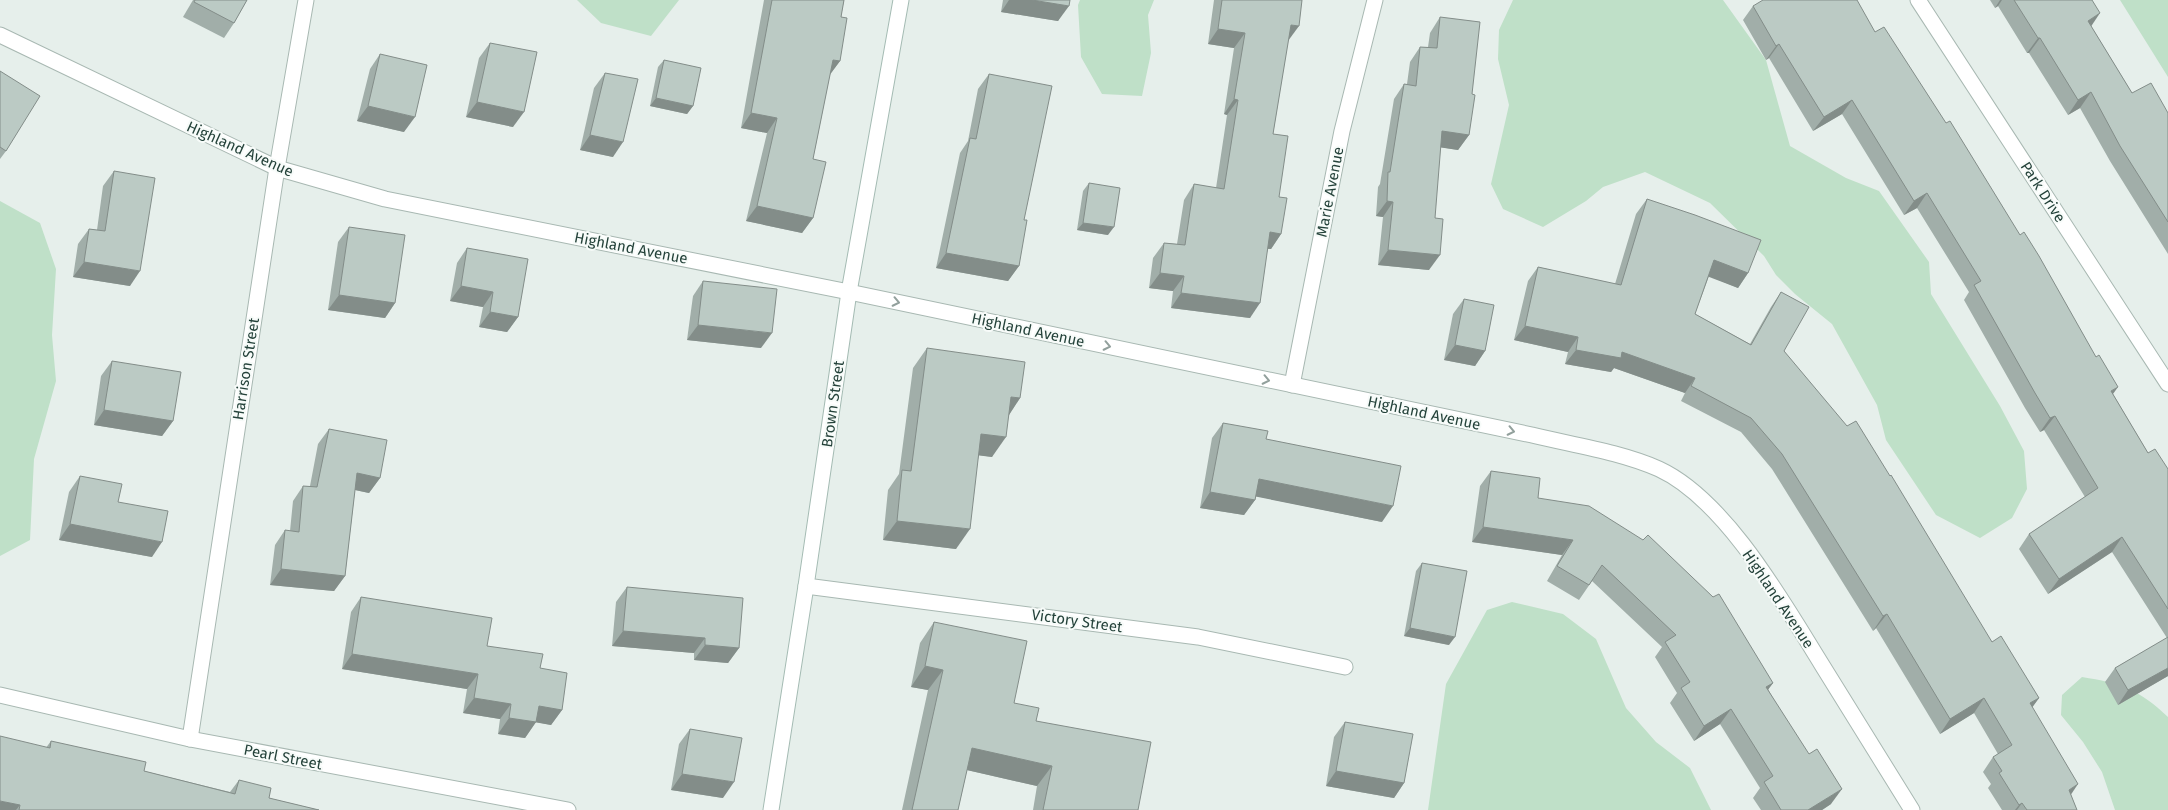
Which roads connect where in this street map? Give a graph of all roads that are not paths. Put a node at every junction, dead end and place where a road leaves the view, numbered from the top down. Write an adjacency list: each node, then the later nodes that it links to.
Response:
1 (306, 0): 6 (street, Harrison Street)
2 (901, 0): 7 (street, Brown Street)
3 (1376, 0): 9 (street, Marie Avenue)
4 (1918, 0): 8 (street, Park Drive)
5 (0, 35): 6 (street, Highland Avenue)
6 (277, 168): 7 (street, Highland Avenue); 13 (street, Harrison Street)
7 (849, 292): 9 (street, Highland Avenue, one-way to 9); 10 (street, Brown Street)
8 (2168, 384)
9 (1292, 385): 16 (street, Highland Avenue, one-way to 16)
10 (806, 586): 11 (street, Victory Street); 15 (street, Brown Street)
11 (1345, 667)
12 (0, 695): 13 (street, Pearl Street)
13 (190, 739): 14 (street, Pearl Street)
14 (568, 810)
15 (771, 810)
16 (1912, 810)

